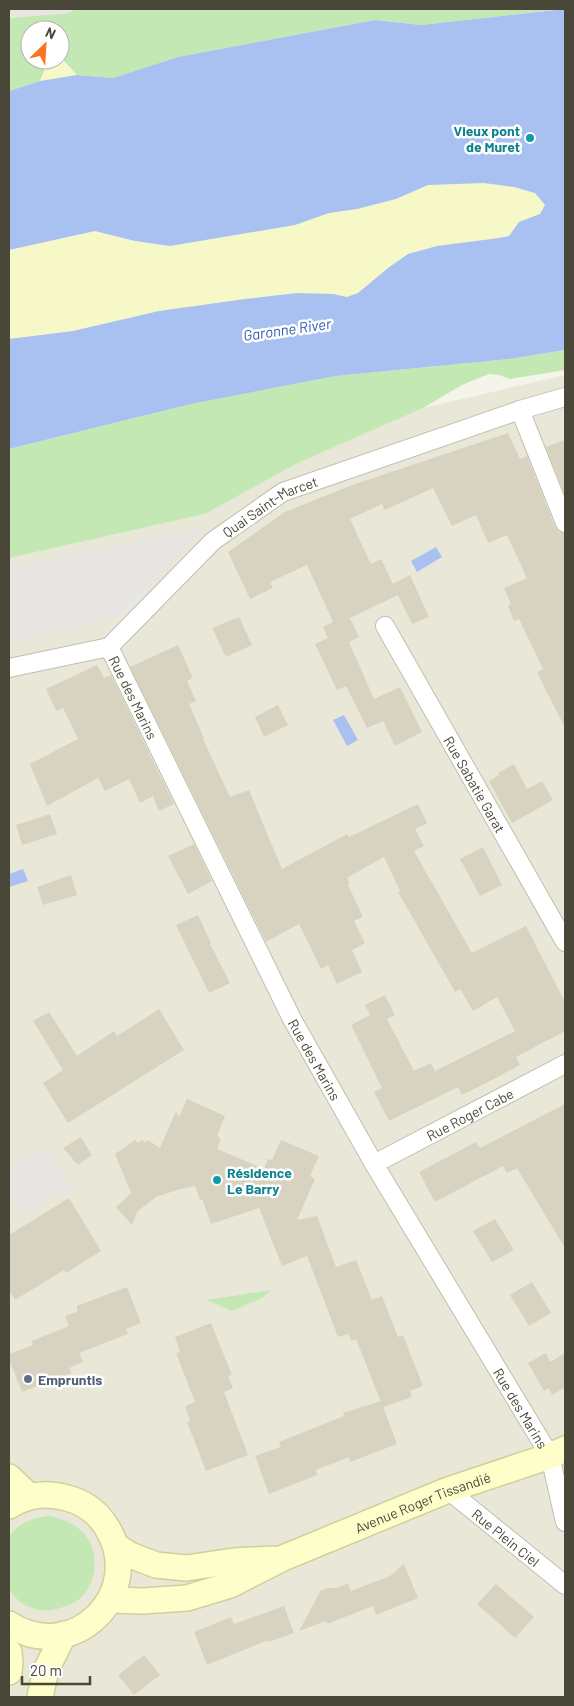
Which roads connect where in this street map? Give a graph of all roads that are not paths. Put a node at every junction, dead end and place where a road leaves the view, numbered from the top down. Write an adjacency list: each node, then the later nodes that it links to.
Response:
1 (565, 396): 2 (street, Quai Saint-Marcet)
2 (520, 410): 3 (street); 5 (street, Quai Saint-Marcet)
3 (565, 523)
4 (385, 626): 7 (street, Rue Sabatie Garat)
5 (109, 647): 6 (street); 9 (street, Rue des Marins)
6 (9, 668)
7 (565, 942)
8 (565, 1064): 9 (street, Rue Roger Cabe)
9 (374, 1164): 10 (street, Rue des Marins)
10 (558, 1453): 12 (main road, Avenue Roger Tissandié); 14 (street)
11 (9, 1477): 13 (main road)
12 (448, 1490): 16 (main road, Avenue Roger Tissandié); 17 (street, Rue Plein Ciel)
13 (19, 1501): 15 (main road)
14 (565, 1522)
15 (116, 1546): 16 (main road, Avenue Roger Tissandié); 18 (main road)
16 (282, 1558): 18 (main road, Avenue Roger Tissandié)
17 (565, 1584)
18 (110, 1600): 20 (main road)
19 (9, 1624): 20 (main road)
20 (64, 1634): 23 (main road)
21 (9, 1652): 22 (main road)
22 (9, 1672)
23 (40, 1697)

